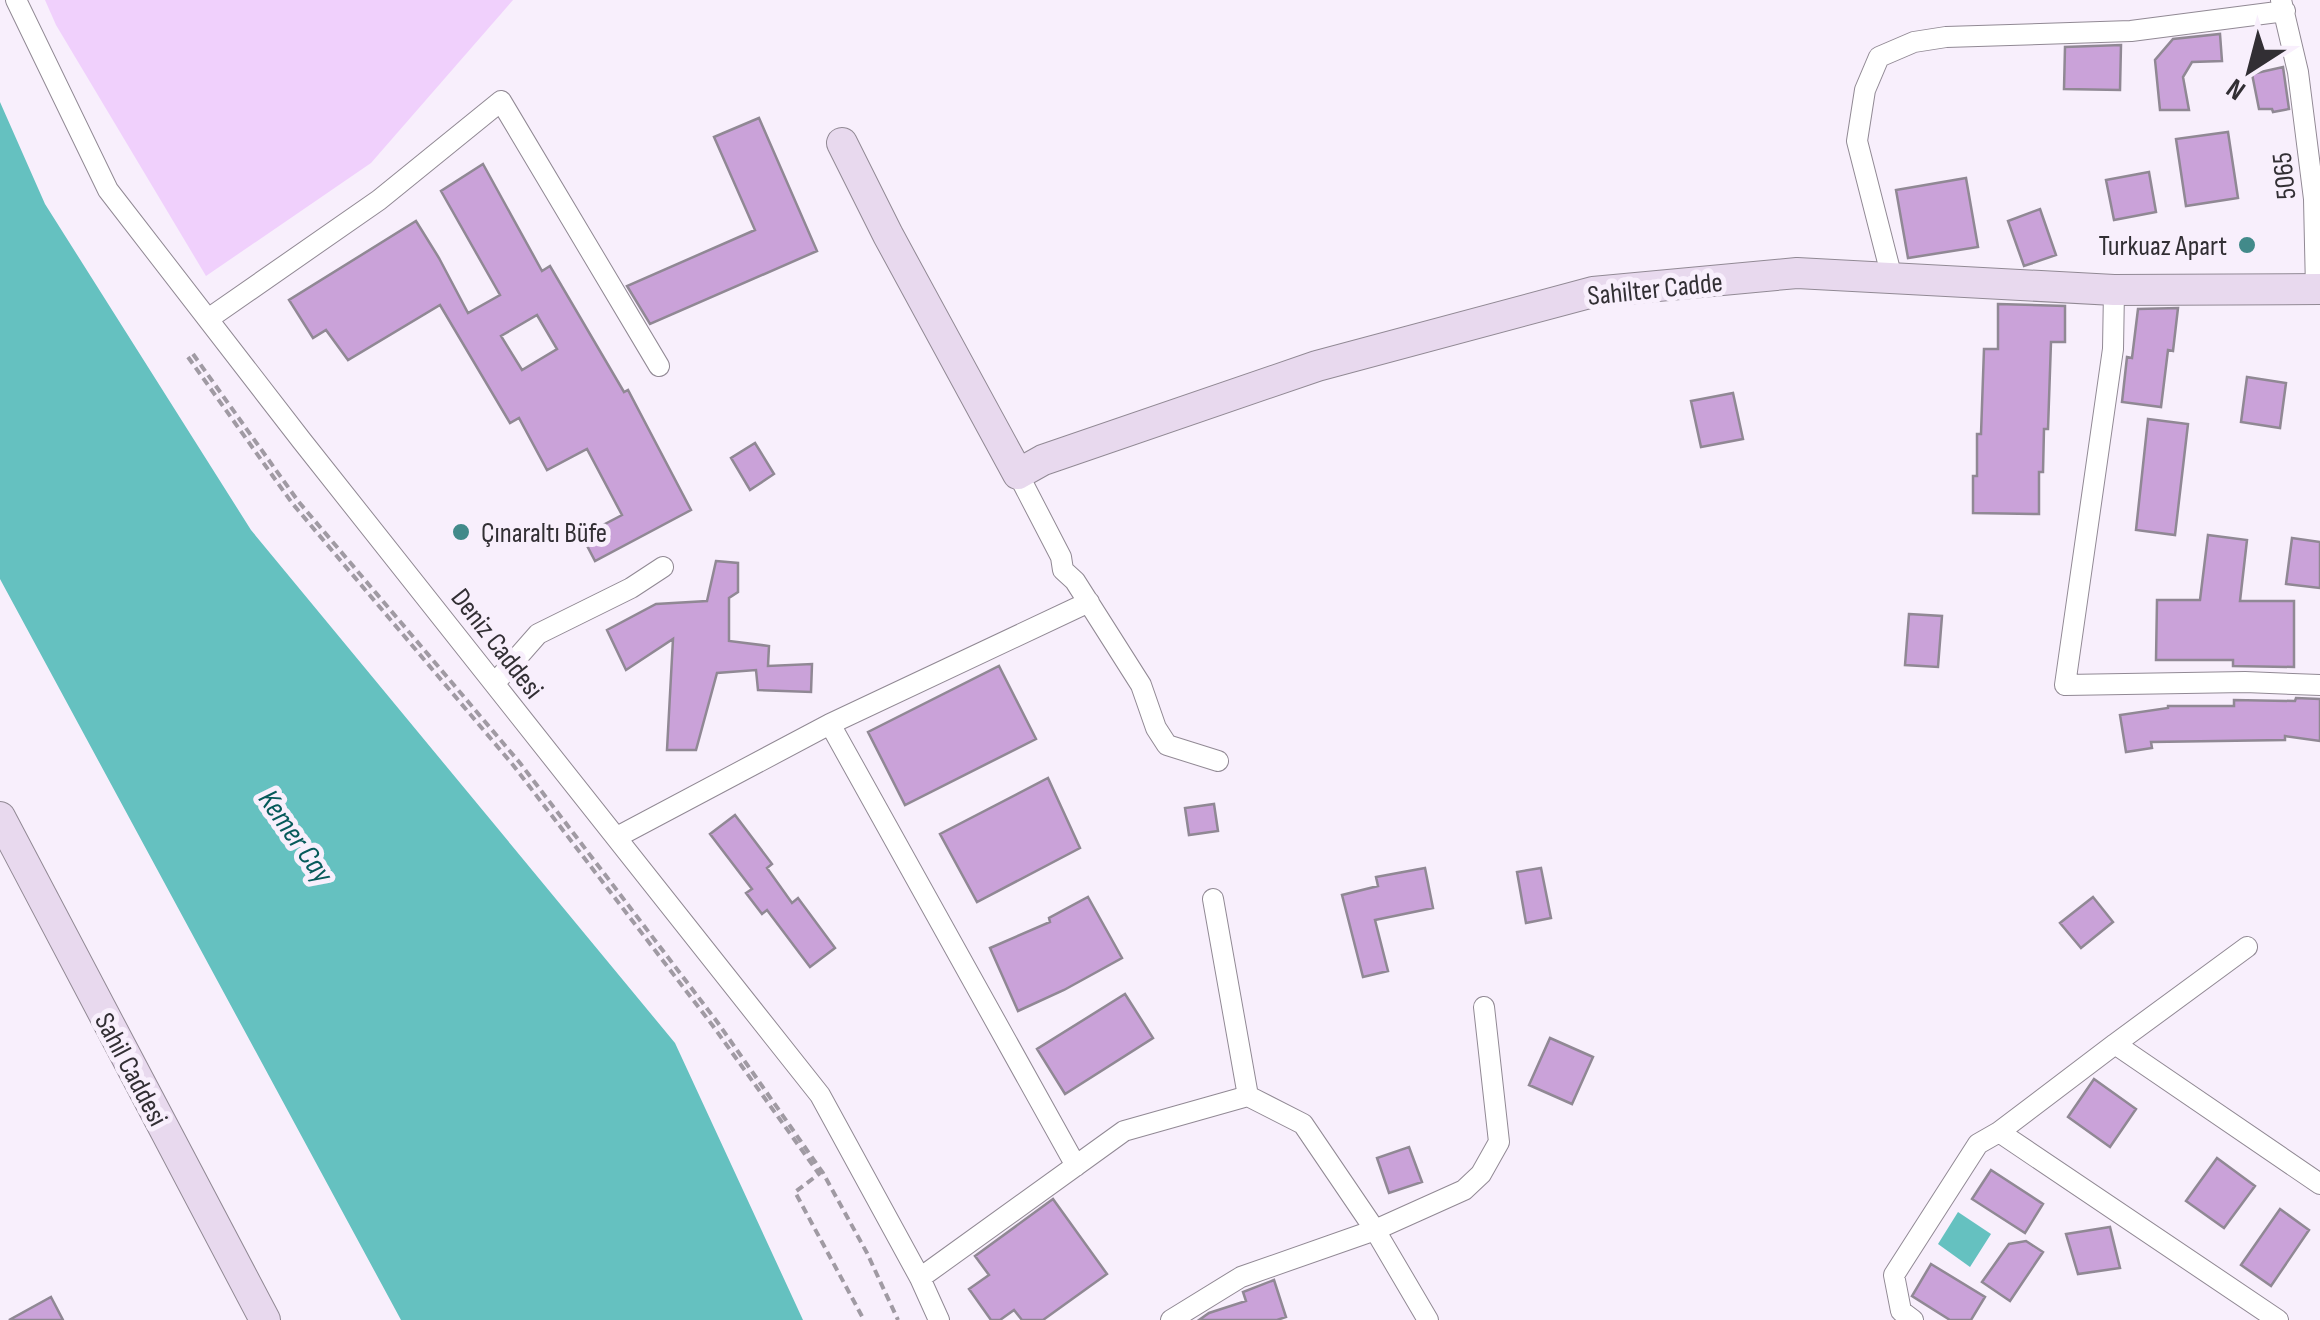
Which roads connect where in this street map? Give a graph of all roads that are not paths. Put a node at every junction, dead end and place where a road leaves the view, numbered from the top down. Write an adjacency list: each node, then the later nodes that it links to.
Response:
1 (16, 0): 7 (street, Deniz Caddesi)
2 (2283, 6): 4 (street); 5 (street, 5065)
3 (842, 142): 9 (street)
4 (1892, 278): 6 (street, Sahilter Cadde); 9 (street, Sahilter Cadde)
5 (2318, 289): 6 (street, Sahilter Cadde)
6 (2114, 290): 13 (street)
7 (208, 318): 8 (street); 12 (street, Deniz Caddesi)
8 (659, 366)
9 (1018, 474): 11 (street)
10 (663, 567): 12 (street)
11 (1089, 602): 14 (street); 15 (street)
12 (494, 683): 17 (street, Deniz Caddesi)
13 (2320, 686)
14 (830, 724): 17 (street); 24 (street)
15 (1218, 761)
16 (0, 817): 28 (street, Sahil Caddesi)
17 (617, 837): 27 (street, Deniz Caddesi)
18 (1213, 899): 22 (street)
19 (2247, 947): 21 (street)
20 (1484, 1007): 26 (street)
21 (2115, 1044): 23 (street); 25 (street)
22 (1248, 1096): 24 (street); 26 (street)
23 (1999, 1132): 32 (street); 33 (street)
24 (1076, 1166): 27 (street)
25 (2320, 1184)
26 (1375, 1230): 30 (street); 31 (street)
27 (920, 1278): 29 (street, Deniz Caddesi)
28 (264, 1320)
29 (938, 1320)
30 (1171, 1320)
31 (1428, 1320)
32 (1913, 1320)
33 (2278, 1320)

